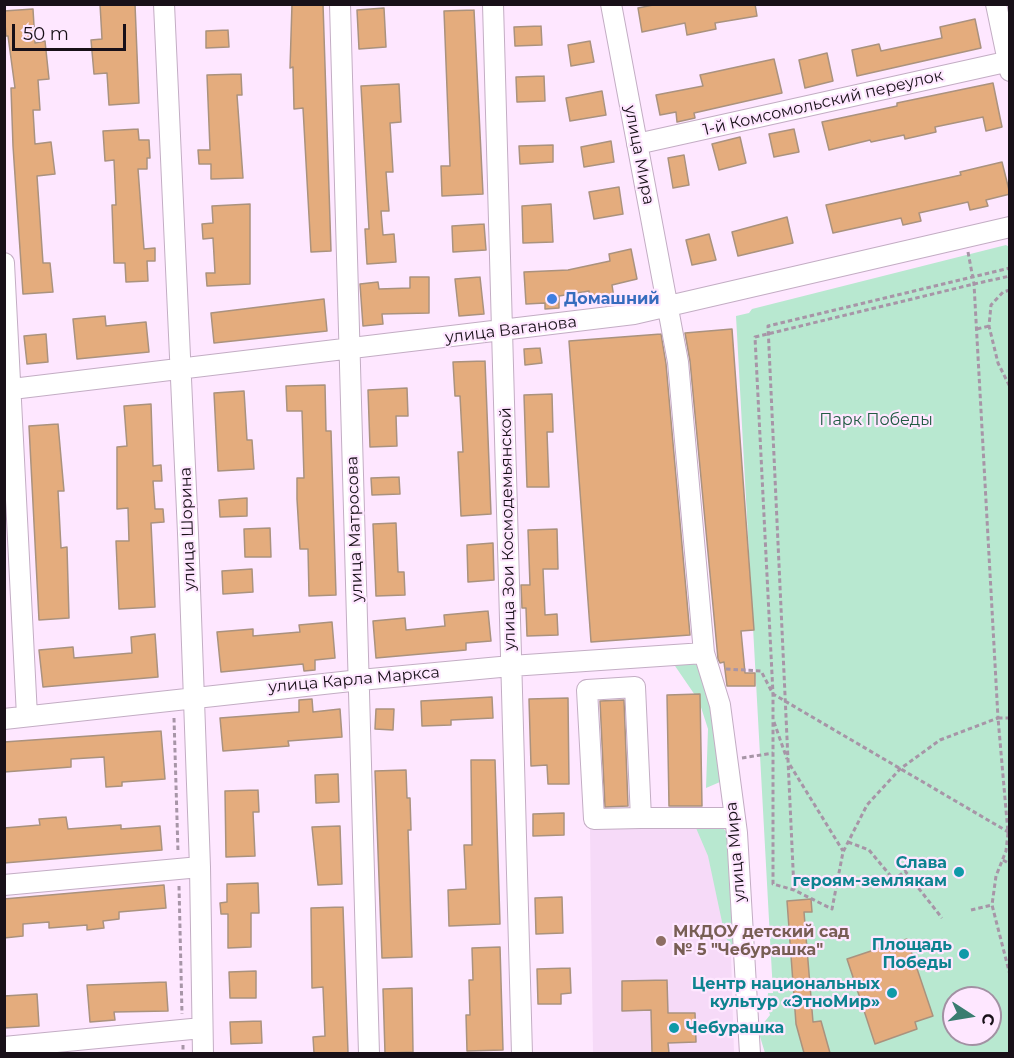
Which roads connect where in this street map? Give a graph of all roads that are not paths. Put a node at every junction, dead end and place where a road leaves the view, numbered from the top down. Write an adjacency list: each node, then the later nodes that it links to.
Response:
1 (164, 4): 13 (street, улица Шорина)
2 (340, 4): 12 (street, улица Матросова)
3 (493, 4): 11 (street, улица Зои Космодемьянской)
4 (611, 4): 7 (street, улица Мира)
5 (996, 4): 6 (street)
6 (1009, 65): 7 (street, 1-й Комсомольский переулок)
7 (637, 144): 10 (street, улица Мира)
8 (1010, 227): 10 (street, улица Ваганова)
9 (4, 263): 14 (street)
10 (669, 306): 11 (street, улица Ваганова); 16 (street, улица Мира)
11 (503, 332): 12 (street, улица Ваганова); 17 (street, улица Зои Космодемьянской)
12 (350, 350): 13 (street, улица Ваганова); 18 (street, улица Матросова)
13 (182, 369): 14 (street, улица Ваганова); 20 (street, улица Шорина)
14 (9, 390): 21 (street)
15 (630, 658): 16 (street, улица Карла Маркса); 17 (street, улица Карла Маркса); 19 (street)
16 (707, 660): 24 (street, улица Мира)
17 (511, 666): 18 (street, улица Карла Маркса); 31 (street, улица Зои Космодемьянской)
18 (360, 680): 20 (street, улица Карла Маркса); 30 (street, улица Матросова)
19 (632, 687): 23 (street); 23 (street)
20 (194, 696): 21 (street, улица Карла Маркса); 25 (street, улица Шорина)
21 (27, 716): 22 (street, улица Карла Маркса)
22 (4, 718)
23 (641, 818): 24 (street)
24 (735, 818): 32 (street, улица Мира)
25 (200, 867): 26 (street); 27 (street, улица Шорина)
26 (4, 885)
27 (202, 1028): 28 (street); 29 (street, улица Шорина)
28 (4, 1047)
29 (203, 1053)
30 (369, 1053)
31 (522, 1053)
32 (750, 1053)

